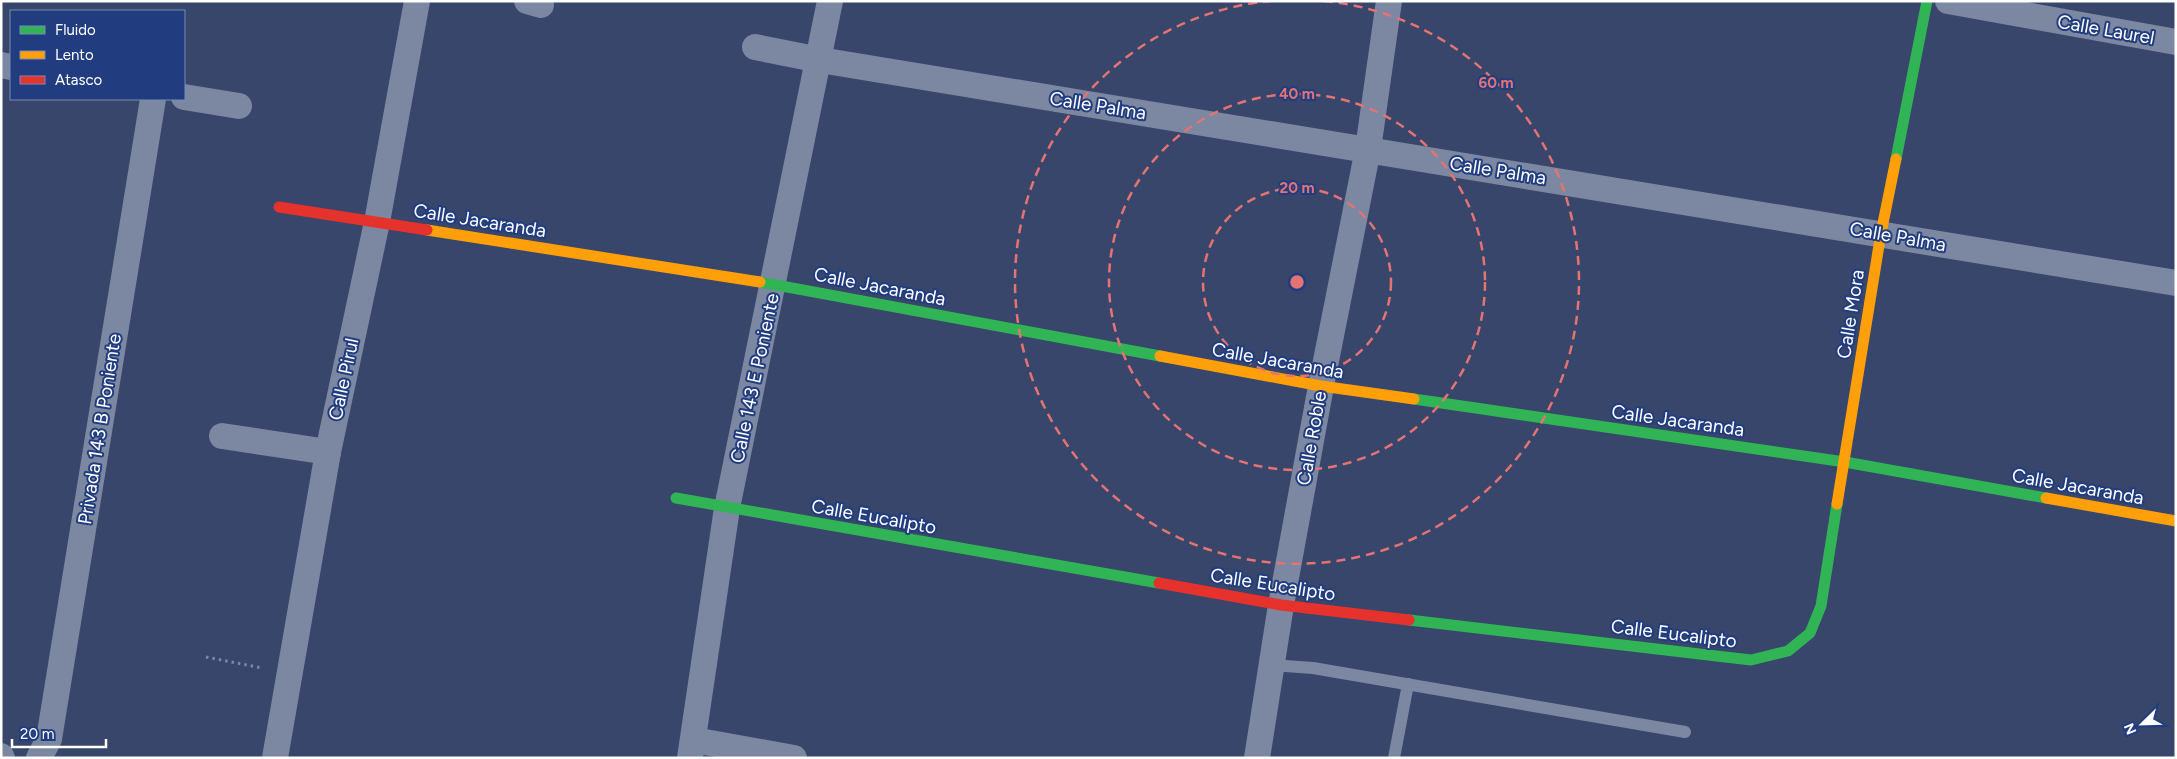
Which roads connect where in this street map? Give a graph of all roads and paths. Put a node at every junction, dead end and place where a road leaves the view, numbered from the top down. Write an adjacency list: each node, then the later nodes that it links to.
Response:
1 (417, 1): 14 (street, Calle Pirul)
2 (830, 1): 8 (street, Calle 143 E Poniente)
3 (1389, 1): 12 (street, Calle Roble)
4 (1928, 1): 15 (street, Calle Mora)
5 (1948, 1): 6 (street, Calle Laurel)
6 (2176, 42)
7 (755, 47): 8 (street, Calle Palma)
8 (820, 60): 12 (street, Calle Palma); 17 (street, Calle 143 E Poniente)
9 (185, 96): 11 (street)
10 (153, 100): 33 (street, Privada 143 B Poniente)
11 (239, 106)
12 (1368, 149): 15 (street, Calle Palma); 18 (street, Calle Roble)
13 (279, 207): 14 (street, Calle Jacaranda)
14 (377, 222): 17 (street, Calle Jacaranda); 20 (street, Calle Pirul)
15 (1881, 233): 16 (street, Calle Palma); 21 (street, Calle Mora)
16 (2176, 283)
17 (773, 284): 18 (street, Calle Jacaranda); 23 (street, Calle 143 E Poniente)
18 (1321, 386): 21 (street, Calle Jacaranda); 25 (street, Calle Roble)
19 (222, 436): 20 (street)
20 (328, 452): 29 (street, Calle Pirul)
21 (1845, 462): 24 (street, Calle Jacaranda); 26 (street, Calle Mora)
22 (676, 498): 23 (street, Calle Eucalipto)
23 (727, 508): 25 (street, Calle Eucalipto); 32 (street, Calle 143 E Poniente)
24 (2176, 520)
25 (1281, 605): 26 (street, Calle Eucalipto); 28 (street, Calle Roble)
26 (1810, 633)
27 (206, 657): 29 (path)
28 (1271, 665): 30 (lane); 36 (street, Calle Roble)
29 (290, 674): 34 (street, Calle Pirul)
30 (1408, 684): 31 (lane); 37 (lane)
31 (1685, 732)
32 (692, 749): 35 (street)
33 (39, 758)
34 (275, 758)
35 (794, 758)
36 (1257, 758)
37 (1394, 758)

